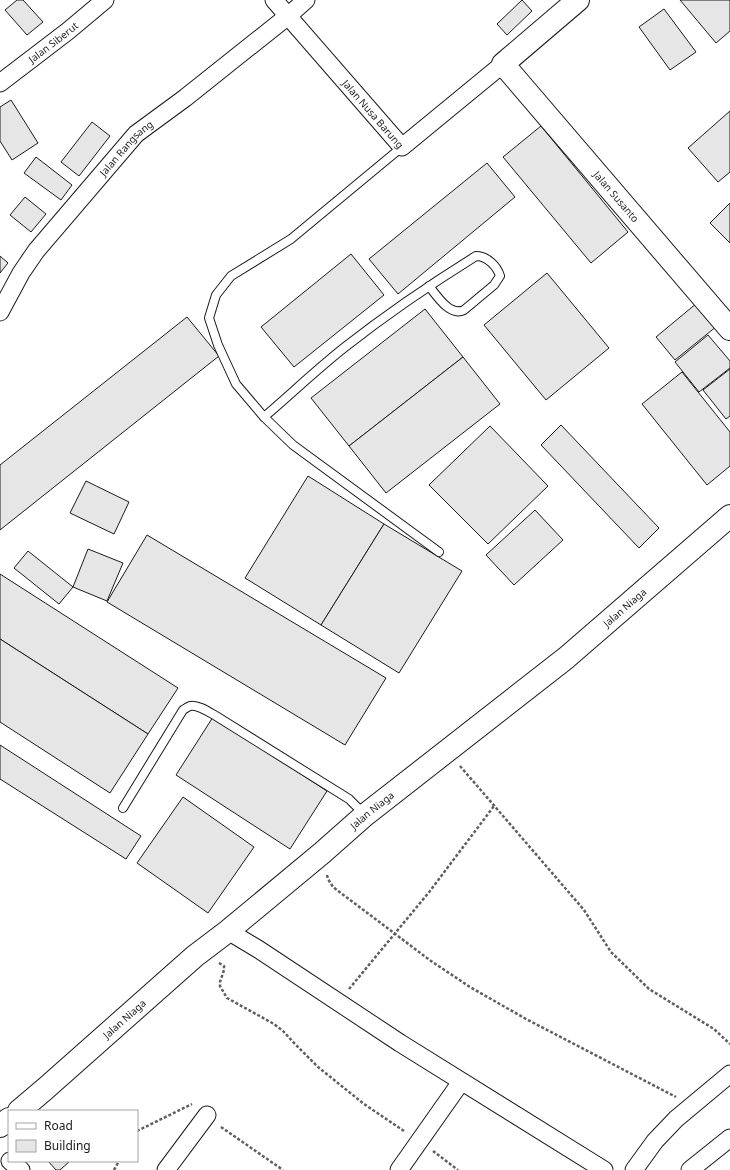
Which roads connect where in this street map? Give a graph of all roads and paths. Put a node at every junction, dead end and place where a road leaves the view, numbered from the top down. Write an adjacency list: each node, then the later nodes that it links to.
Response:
1 (105, 0): 7 (street, Jalan Siberut)
2 (274, 0): 5 (street, Jalan Nusa Barung)
3 (306, 0): 5 (street, Jalan Rangsang)
4 (578, 0): 6 (street)
5 (288, 16): 8 (street, Jalan Nusa Barung); 10 (street, Jalan Rangsang)
6 (503, 64): 8 (street, Jalan Nusa Barung); 11 (street, Jalan Susanto)
7 (0, 83)
8 (402, 147): 12 (lane)
9 (429, 286): 9 (lane); 12 (lane)
10 (0, 312)
11 (730, 329)
12 (264, 417): 14 (lane)
13 (730, 516): 15 (street, Jalan Niaga)
14 (439, 552)
15 (447, 750): 16 (path); 18 (street, Jalan Niaga)
16 (494, 806): 21 (path); 24 (path)
17 (123, 808): 18 (lane)
18 (365, 815): 19 (street, Jalan Niaga)
19 (322, 853): 20 (street, Jalan Niaga); 21 (path)
20 (228, 931): 22 (street, Jalan Niaga); 23 (street)
21 (395, 935): 23 (path); 27 (path)
22 (195, 956): 28 (street, Jalan Niaga); 33 (path)
23 (338, 1002): 26 (street)
24 (730, 1044)
25 (730, 1074): 27 (street)
26 (462, 1082): 33 (street); 41 (street)
27 (696, 1103): 42 (street)
28 (20, 1110)
29 (207, 1115): 38 (street)
30 (8, 1120): 31 (street)
31 (0, 1126)
32 (730, 1138): 43 (street)
33 (419, 1142): 39 (street); 40 (path)
34 (0, 1150): 35 (street)
35 (8, 1158)
36 (12, 1162): 37 (street)
37 (21, 1170)
38 (166, 1170)
39 (400, 1170)
40 (458, 1170)
41 (604, 1170)
42 (634, 1170)
43 (690, 1170)

